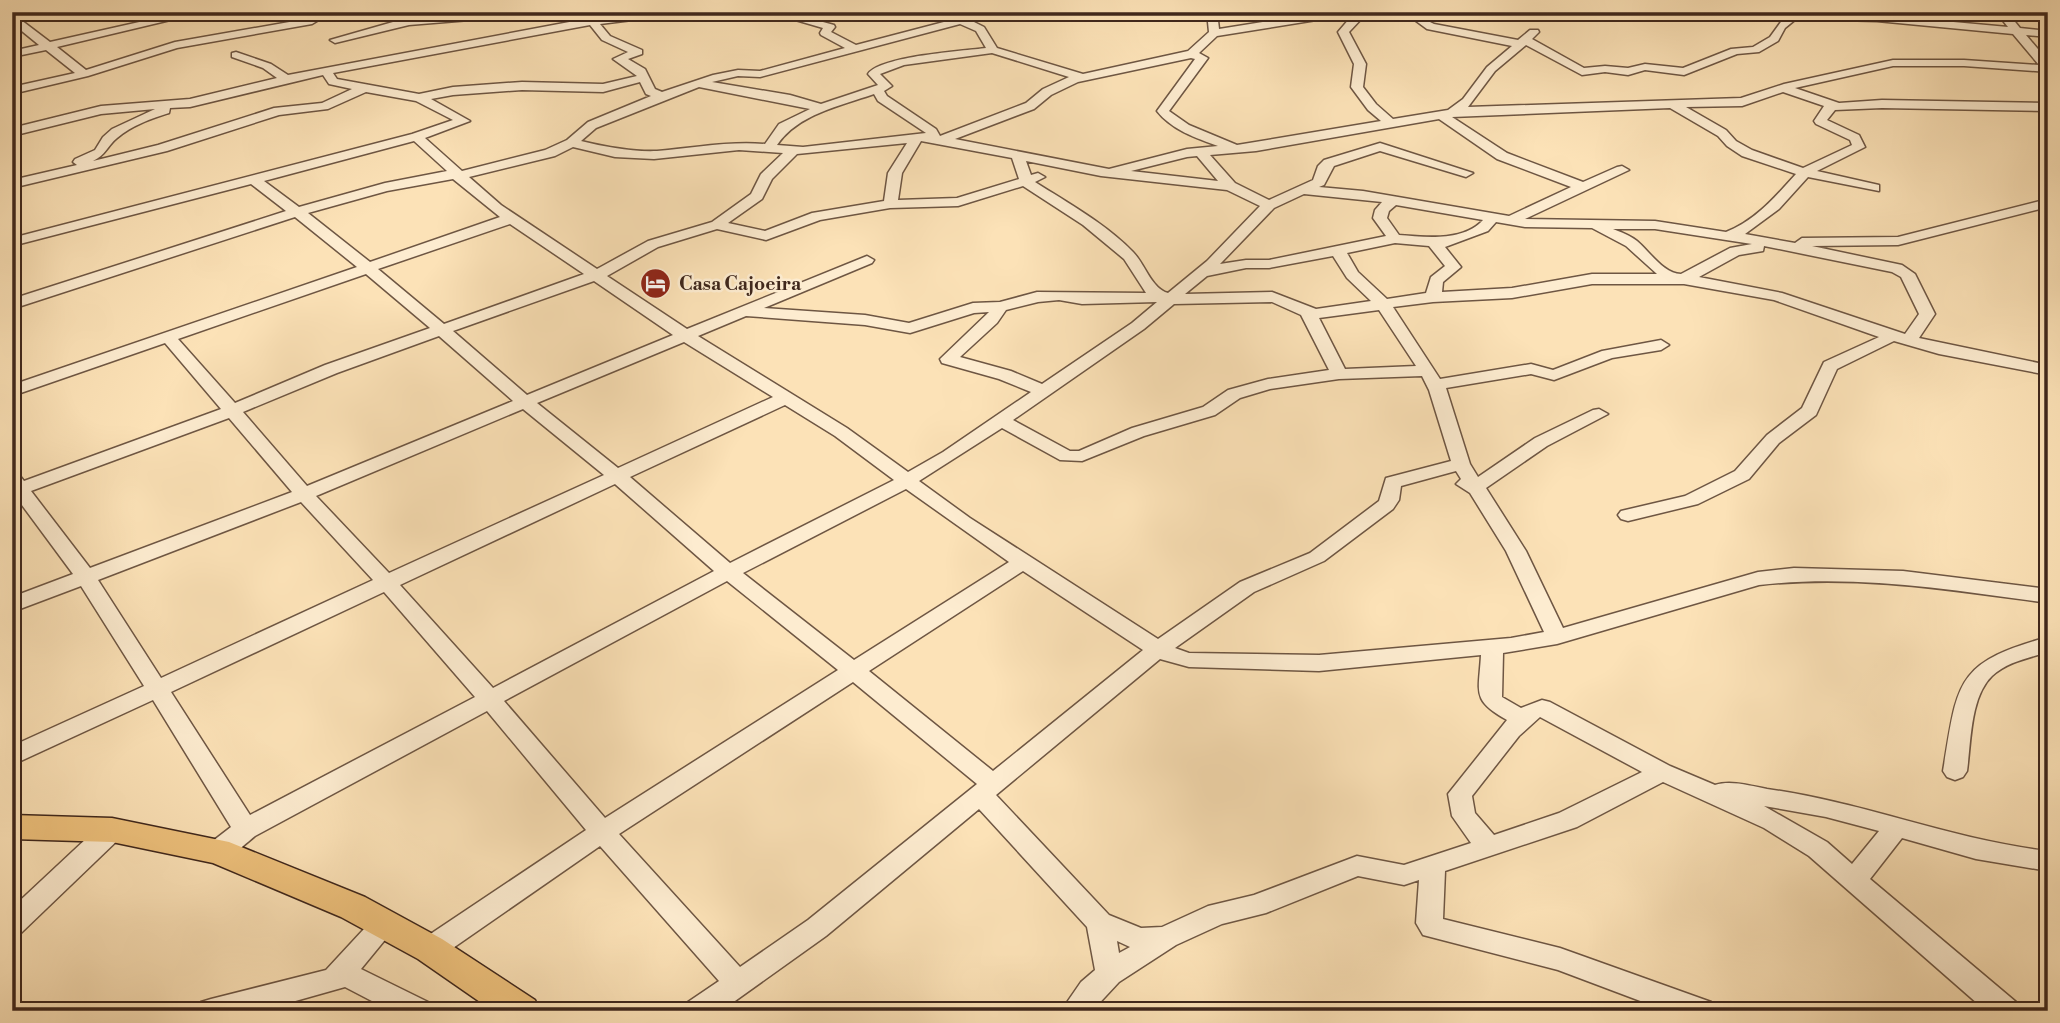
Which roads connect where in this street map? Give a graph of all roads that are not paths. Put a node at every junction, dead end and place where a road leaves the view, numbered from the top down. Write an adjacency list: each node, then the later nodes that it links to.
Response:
1 (44, 12): 20 (street)
2 (199, 12): 31 (street)
3 (303, 12): 25 (street)
4 (506, 12): 25 (street)
5 (512, 12): 26 (street)
6 (604, 12): 21 (street)
7 (673, 12): 21 (street)
8 (773, 12): 32 (street)
9 (995, 12): 24 (street)
10 (1212, 12): 28 (street)
11 (1611, 12): 19 (street)
12 (1659, 12): 18 (street)
13 (1897, 12): 22 (street)
14 (2001, 12): 27 (street)
15 (1362, 13): 16 (street); 17 (street); 60 (street)
16 (1409, 13): 19 (street); 30 (street)
17 (1325, 14): 28 (street)
18 (1794, 15): 22 (street); 30 (street)
19 (1540, 18): 30 (street)
20 (13, 19): 31 (street)
21 (620, 19): 23 (street)
22 (1908, 19): 27 (street)
23 (593, 22): 26 (street); 44 (street)
24 (964, 22): 32 (street); 34 (street)
25 (324, 29): 33 (street); 40 (street)
26 (554, 29): 40 (street)
27 (2014, 31): 29 (street); 41 (street)
28 (1214, 33): 36 (street)
29 (2048, 34)
30 (1523, 42): 59 (street)
31 (47, 46): 35 (street); 43 (street)
32 (859, 48): 39 (street); 47 (street)
33 (157, 50): 38 (street); 43 (street)
34 (993, 50): 39 (street); 45 (street)
35 (12, 54)
36 (1192, 54): 45 (street); 67 (street)
37 (236, 55): 46 (street)
38 (183, 57)
39 (902, 62): 50 (street)
40 (364, 64): 42 (street)
41 (2047, 69): 49 (street)
42 (326, 71): 46 (street); 48 (street)
43 (84, 74): 51 (street)
44 (644, 78): 52 (street); 53 (street)
45 (1089, 78): 64 (street)
46 (286, 79): 58 (street)
47 (699, 83): 52 (street); 57 (street)
48 (365, 88): 53 (street); 71 (street)
49 (1783, 88): 54 (street); 55 (street)
50 (877, 89): 57 (street); 64 (street)
51 (12, 91)
52 (661, 96): 65 (street)
53 (419, 98): 62 (street)
54 (1675, 106): 59 (street); 74 (street)
55 (1834, 106): 56 (street); 74 (street)
56 (2048, 107)
57 (821, 108): 66 (street)
58 (139, 111): 61 (street); 71 (street)
59 (1446, 114): 60 (street); 82 (street)
60 (1391, 123): 67 (street)
61 (12, 132)
62 (416, 137): 77 (street); 79 (street)
63 (917, 138): 64 (street); 68 (street); 87 (street)
64 (938, 139): 70 (street)
65 (572, 143): 66 (street); 77 (street)
66 (768, 149): 68 (street)
67 (1241, 149): 69 (street)
68 (792, 152): 94 (street)
69 (1200, 152): 75 (street); 81 (street)
70 (1018, 156): 72 (street); 78 (street)
71 (104, 157): 80 (street)
72 (1072, 167): 75 (street); 78 (street)
73 (1622, 170): 82 (street)
74 (1806, 171): 83 (street); 93 (street)
75 (1109, 173): 81 (street)
76 (1466, 173): 84 (street)
77 (456, 175): 89 (street); 90 (street)
78 (1025, 180): 87 (street); 109 (street)
79 (256, 181): 89 (street); 98 (street)
80 (12, 184)
81 (1230, 186): 88 (street)
82 (1585, 187): 92 (street)
83 (1874, 188)
84 (1301, 190): 85 (street); 88 (street)
85 (1393, 200): 91 (street); 97 (street)
86 (2048, 203): 101 (street)
87 (890, 204): 94 (street)
88 (1269, 205): 105 (street)
89 (296, 212): 104 (street); 110 (street)
90 (512, 218): 104 (street); 106 (street)
91 (1491, 219): 92 (street); 99 (street)
92 (1510, 221): 95 (street)
93 (1751, 222): 96 (street); 100 (street)
94 (717, 225): 106 (street)
95 (1594, 225): 96 (street); 107 (street)
96 (1728, 236): 100 (street)
97 (1395, 239): 99 (street); 102 (street)
98 (12, 242)
99 (1434, 243): 108 (street)
100 (1747, 245): 101 (street); 107 (street)
101 (1785, 245): 118 (street)
102 (1338, 251): 105 (street); 111 (street)
103 (867, 260): 113 (street)
104 (368, 268): 115 (street); 117 (street)
105 (1203, 272): 109 (street)
106 (597, 275): 115 (street); 116 (street)
107 (1678, 279): 108 (street); 118 (street)
108 (1433, 297): 111 (street)
109 (1166, 298): 112 (street); 114 (street); 124 (street)
110 (12, 304)
111 (1383, 304): 114 (street); 122 (street)
112 (1000, 307): 113 (street); 124 (street)
113 (743, 312): 116 (street)
114 (1308, 313): 121 (street)
115 (443, 331): 126 (street); 127 (street)
116 (686, 336): 125 (street); 126 (street)
117 (169, 338): 123 (street); 127 (street)
118 (1901, 338): 120 (street); 137 (street)
119 (1661, 345): 122 (street)
120 (2048, 370)
121 (1339, 374): 122 (street); 129 (street)
122 (1431, 378): 130 (street)
123 (12, 391)
124 (1044, 391): 129 (street)
125 (787, 397): 132 (street); 133 (street)
126 (525, 404): 132 (street); 136 (street)
127 (231, 411): 134 (street); 136 (street)
128 (1599, 414): 135 (street)
129 (1001, 420): 133 (street)
130 (1461, 464): 131 (street); 135 (street)
131 (1435, 470): 135 (street); 147 (street)
132 (617, 477): 139 (street); 141 (street)
133 (906, 481): 138 (street); 139 (street)
134 (15, 487): 140 (street)
135 (1474, 488): 144 (street)
136 (303, 494): 140 (street); 141 (street)
137 (1628, 514)
138 (1023, 562): 147 (street); 148 (street)
139 (728, 572): 148 (street); 150 (street)
140 (86, 577): 143 (street); 149 (street)
141 (385, 582): 149 (street); 150 (street)
142 (2048, 596): 144 (street)
143 (12, 605)
144 (1556, 637): 146 (street)
145 (2048, 644): 153 (street)
146 (1492, 647): 147 (street); 151 (street)
147 (1158, 649): 156 (street)
148 (852, 671): 156 (street); 161 (street)
149 (159, 688): 152 (street); 159 (street)
150 (489, 700): 159 (street); 161 (street)
151 (1521, 718): 154 (street); 162 (street)
152 (12, 756)
153 (1955, 771)
154 (1662, 772): 155 (street); 162 (street)
155 (1700, 789): 157 (street); 166 (street)
156 (988, 790): 167 (street); 174 (street)
157 (1897, 826): 164 (street); 166 (street)
158 (12, 827): 160 (main road)
159 (246, 829): 163 (street)
160 (112, 830): 163 (main road); 169 (street)
161 (602, 832): 171 (street); 174 (street)
162 (1489, 846): 165 (street)
163 (218, 851): 168 (main road)
164 (2048, 861)
165 (1433, 865): 170 (street); 180 (street)
166 (1854, 880): 181 (street)
167 (1100, 923): 170 (street); 173 (street)
168 (385, 924): 171 (main road); 172 (street)
169 (12, 925)
170 (1167, 937): 173 (street)
171 (429, 949): 177 (main road)
172 (343, 973): 175 (street); 176 (street)
173 (1109, 974): 179 (street)
174 (737, 982): 178 (street)
175 (211, 1011)
176 (418, 1011)
177 (522, 1011)
178 (698, 1011)
179 (1075, 1011)
180 (1701, 1011)
181 (2006, 1011)

